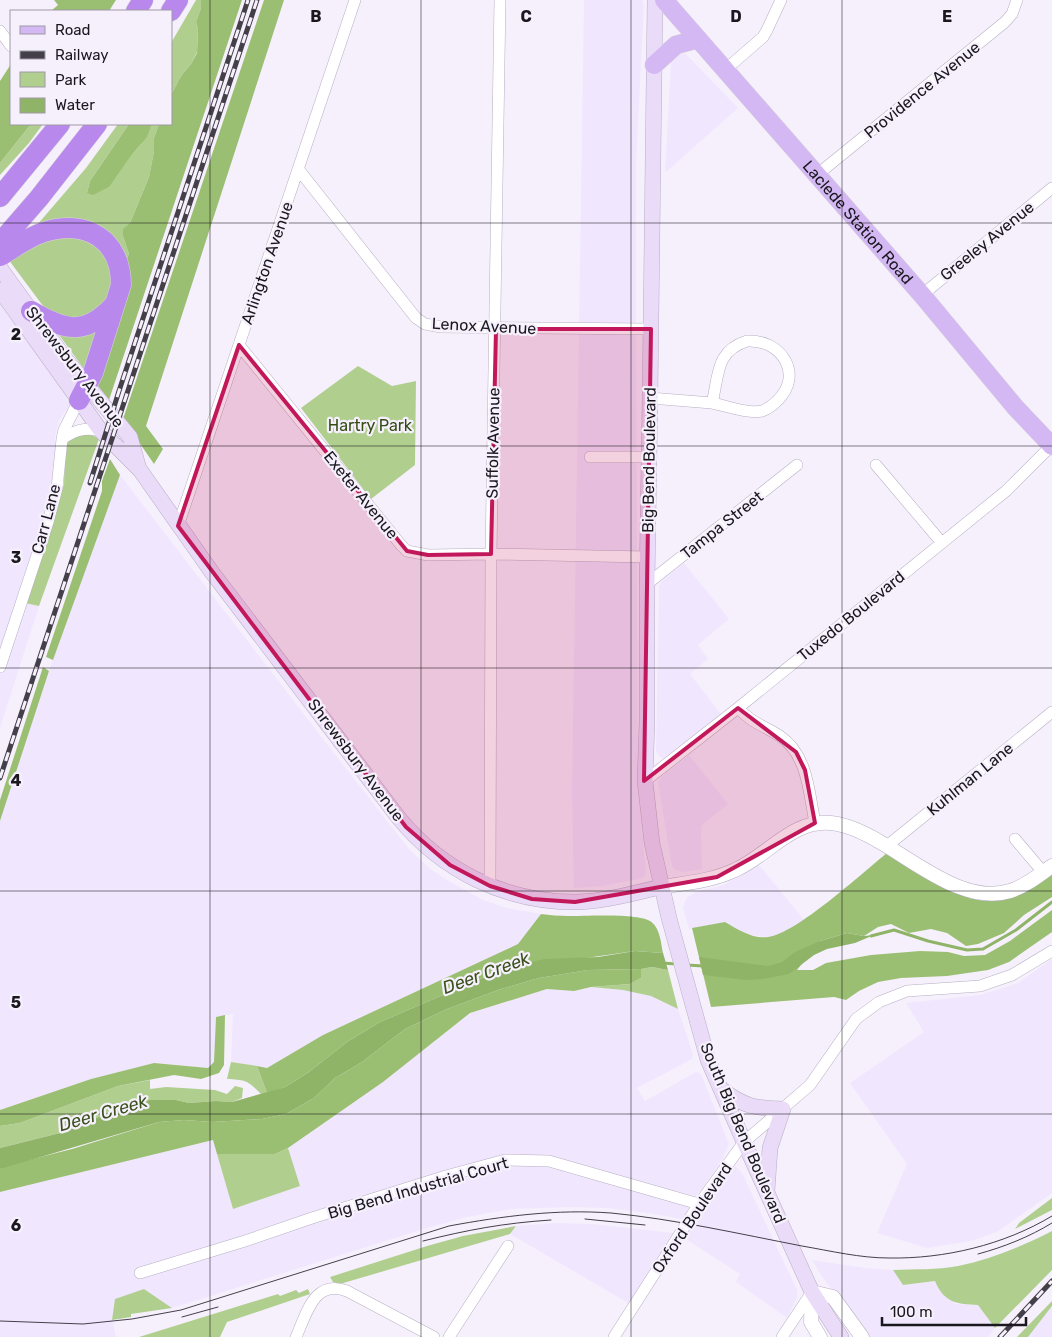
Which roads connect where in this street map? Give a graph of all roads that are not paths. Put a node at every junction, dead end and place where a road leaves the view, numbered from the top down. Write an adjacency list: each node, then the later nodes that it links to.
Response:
1 (355, 0): 14 (street, Arlington Avenue)
2 (500, 0): 25 (street, Suffolk Avenue)
3 (655, 0): 10 (main road, Big Bend Boulevard)
4 (664, 0): 8 (main road, Laclede Station Road)
5 (781, 0): 11 (street)
6 (1017, 0): 15 (street, Providence Avenue)
7 (0, 31): 9 (street)
8 (698, 38): 10 (main road); 11 (main road, Laclede Station Road)
9 (10, 45)
10 (654, 66): 26 (main road, Big Bend Boulevard)
11 (725, 70): 15 (main road, Laclede Station Road)
12 (59, 125): 17 (highway)
13 (97, 125): 18 (highway)
14 (299, 170): 25 (street, Lenox Avenue); 27 (street, Arlington Avenue)
15 (818, 174): 22 (main road, Laclede Station Road)
16 (1052, 188): 22 (street, Greeley Avenue)
17 (0, 197)
18 (0, 243)
19 (0, 256): 23 (highway)
20 (0, 268): 21 (main road, Shrewsbury Avenue)
21 (6, 291): 24 (main road, Shrewsbury Avenue); 28 (main road, Shrewsbury Avenue)
22 (922, 294): 33 (main road, Laclede Station Road)
23 (115, 304): 24 (highway); 28 (highway)
24 (31, 311): 28 (main road, Shrewsbury Avenue)
25 (496, 329): 26 (street, Lenox Avenue); 41 (street, Suffolk Avenue)
26 (651, 329): 29 (main road, Big Bend Boulevard)
27 (239, 346): 39 (street, Arlington Avenue); 41 (street, Exeter Avenue)
28 (83, 393): 31 (main road, Shrewsbury Avenue); 32 (street, Carr Lane); 38 (main road, Shrewsbury Avenue)
29 (650, 398): 30 (street); 35 (main road, Big Bend Boulevard)
30 (712, 403): 30 (street)
31 (101, 431): 32 (street); 38 (main road, Shrewsbury Avenue)
32 (62, 439): 44 (street, Carr Lane)
33 (1052, 446): 40 (street, Tuxedo Boulevard)
34 (590, 457): 35 (street)
35 (649, 457): 42 (main road, Big Bend Boulevard)
36 (797, 465): 43 (street, Tampa Street)
37 (876, 465): 40 (street)
38 (140, 470): 39 (main road, Shrewsbury Avenue)
39 (178, 526): 52 (main road, Shrewsbury Avenue)
40 (942, 543): 45 (street, Tuxedo Boulevard)
41 (491, 554): 42 (street, Exeter Avenue); 52 (street, Suffolk Avenue)
42 (647, 557): 43 (main road, Big Bend Boulevard)
43 (646, 584): 47 (main road, Big Bend Boulevard)
44 (0, 667)
45 (738, 708): 47 (street, Tuxedo Boulevard); 48 (street)
46 (1052, 712): 50 (street, Kuhlman Lane)
47 (645, 781): 53 (main road, Big Bend Boulevard)
48 (815, 823): 50 (street); 53 (street)
49 (1015, 839): 51 (street)
50 (888, 846): 51 (street)
51 (1048, 869)
52 (490, 886): 53 (main road, Shrewsbury Avenue)
53 (661, 887): 54 (main road, Big Bend Boulevard)
54 (669, 918): 56 (main road, South Big Bend Boulevard)
55 (1052, 950): 57 (street, Oxford Boulevard)
56 (721, 1089): 57 (main road); 58 (main road, South Big Bend Boulevard)
57 (783, 1109): 58 (street, Oxford Boulevard); 59 (main road)
58 (744, 1142): 59 (main road, South Big Bend Boulevard); 60 (street, Oxford Boulevard)
59 (767, 1193): 63 (main road, South Big Bend Boulevard)
60 (699, 1204): 62 (street, Big Bend Industrial Court); 67 (street, Oxford Boulevard)
61 (508, 1246): 66 (street)
62 (140, 1273)
63 (812, 1292): 68 (street); 69 (street); 70 (main road, South Big Bend Boulevard); 71 (street)
64 (296, 1337): 65 (street)
65 (434, 1337)
66 (449, 1337)
67 (614, 1337)
68 (782, 1337)
69 (820, 1337)
70 (841, 1337)
71 (862, 1337)

